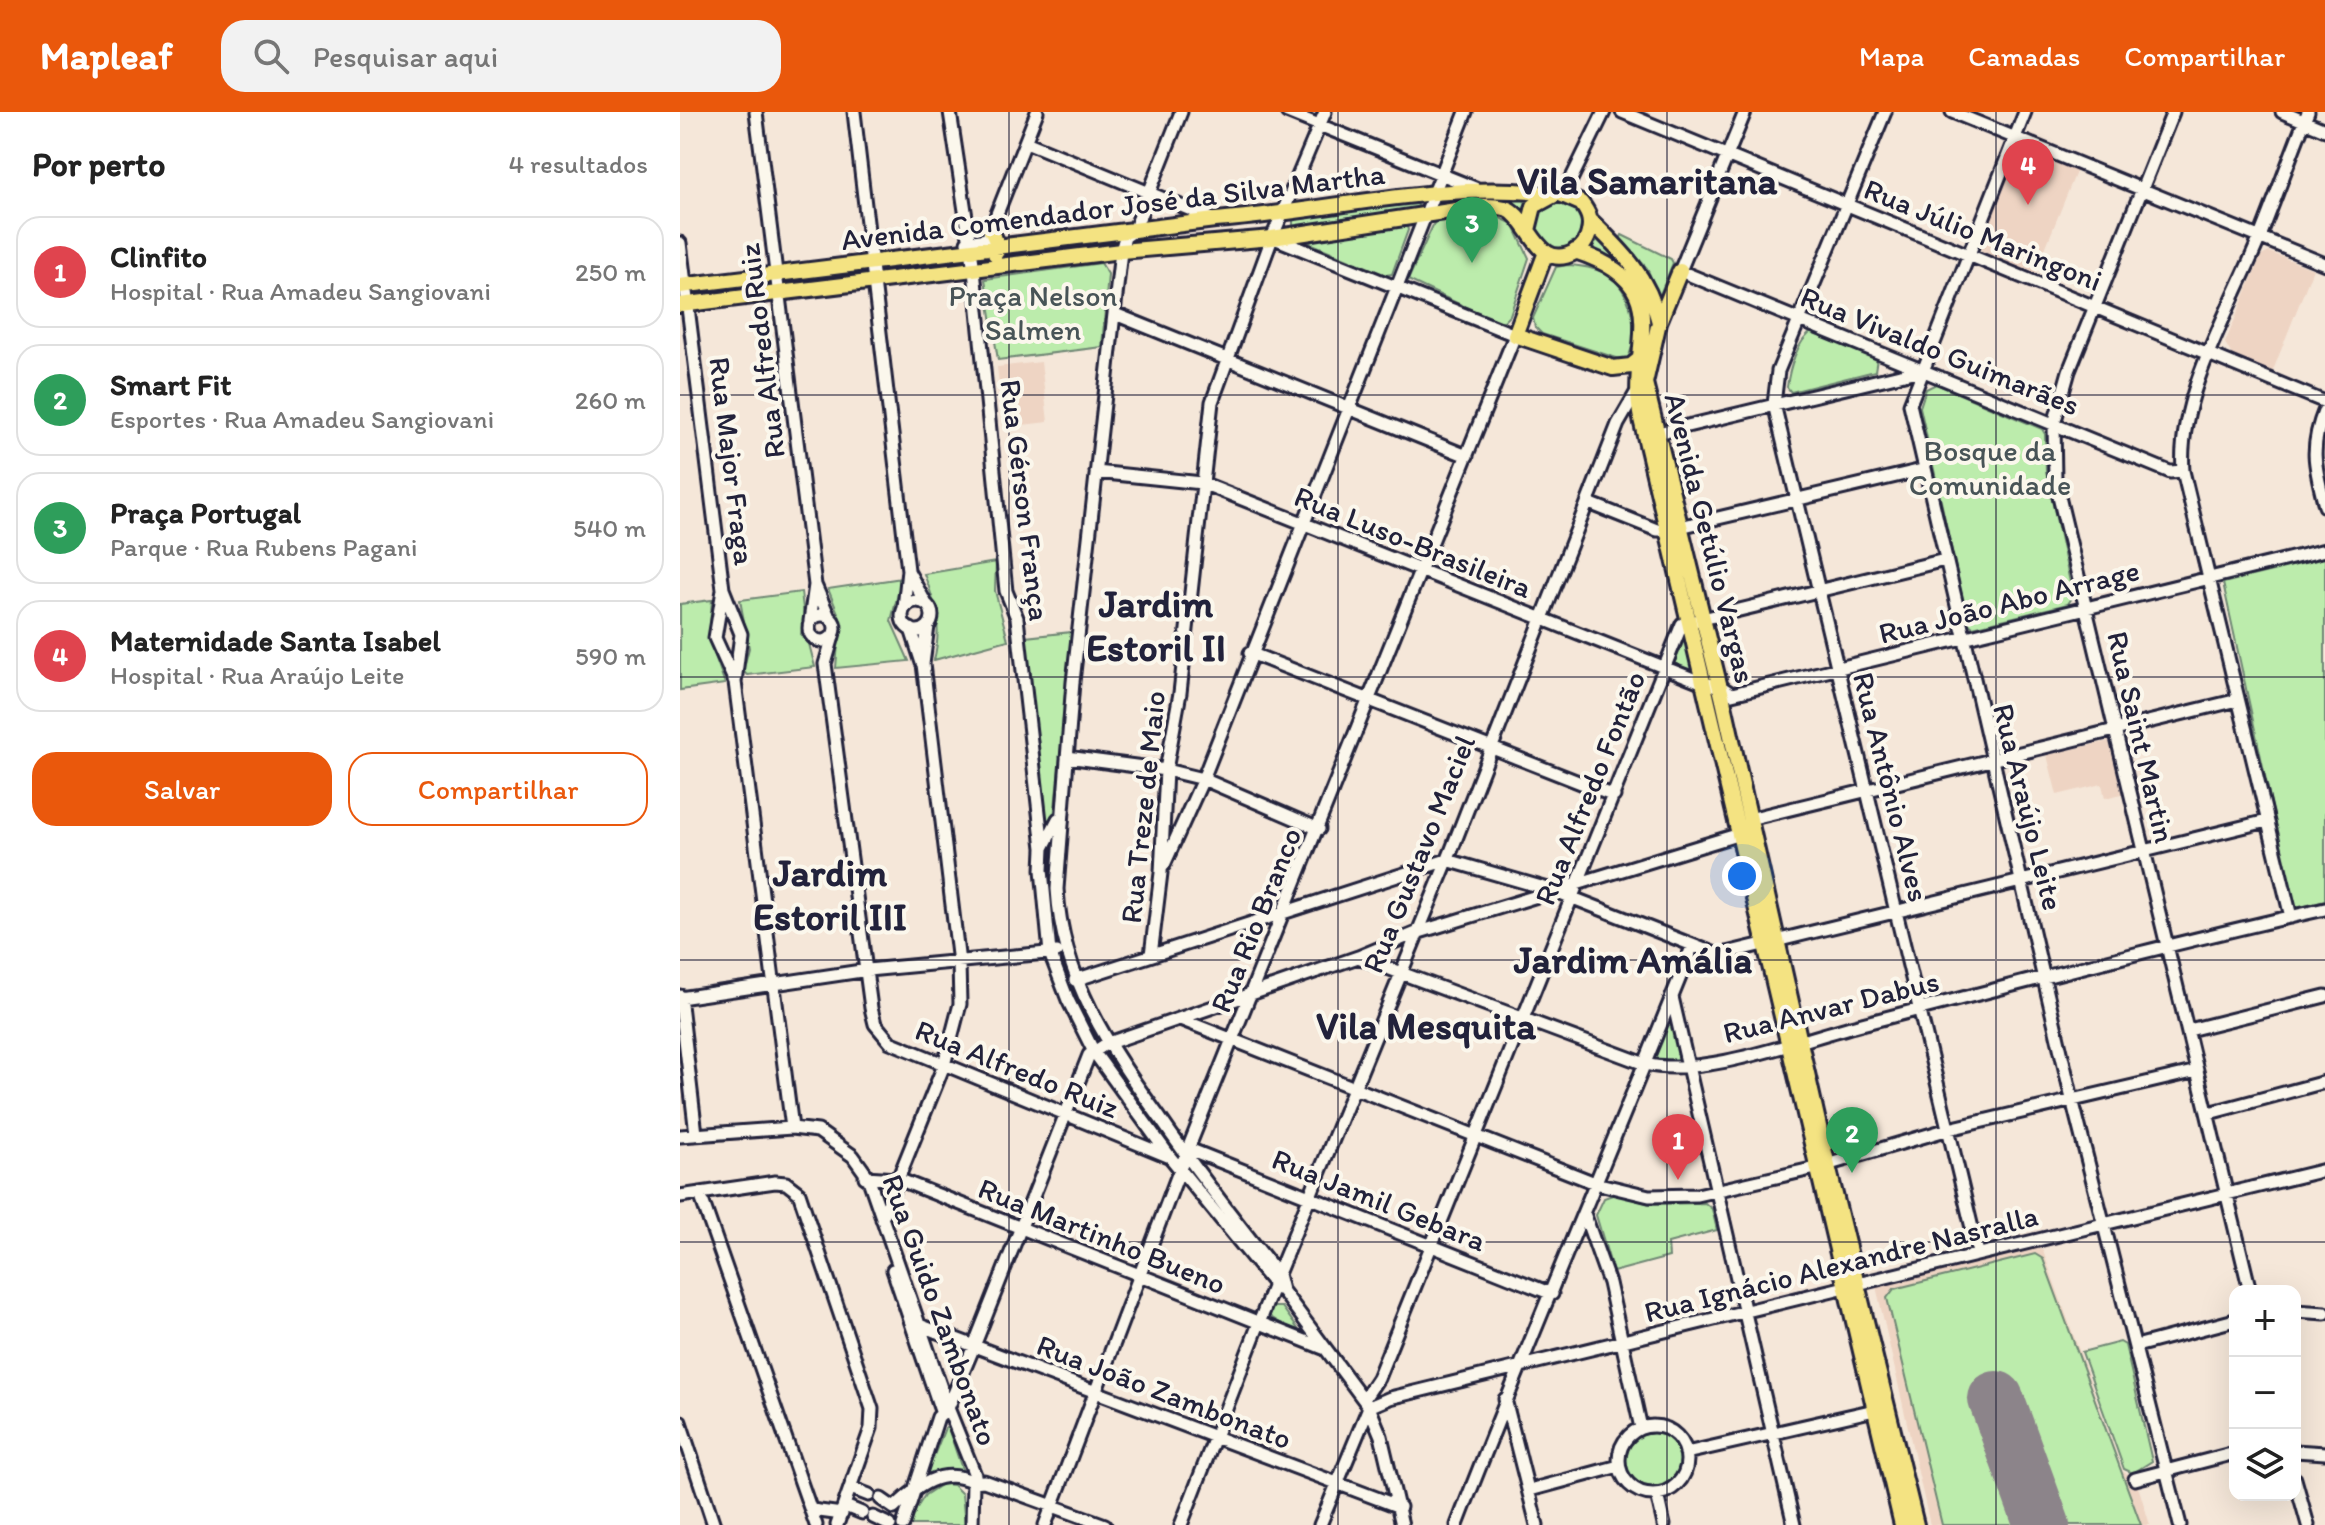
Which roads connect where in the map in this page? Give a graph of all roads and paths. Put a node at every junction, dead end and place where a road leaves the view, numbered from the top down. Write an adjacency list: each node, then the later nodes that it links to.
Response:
1 (756, 112): 51 (street, Rua Alfredo Ruiz)
2 (854, 112): 47 (street)
3 (950, 112): 39 (street, Rua Gérson França)
4 (1037, 112): 21 (street)
5 (1181, 112): 26 (street)
6 (1287, 112): 18 (street)
7 (1325, 112): 18 (street, Rua Treze de Maio)
8 (1466, 112): 23 (street)
9 (1604, 112): 28 (street)
10 (1622, 112): 22 (street, Rua Júlio Maringoni)
11 (1745, 112): 22 (street, Rua Gustavo Maciel)
12 (1885, 112): 29 (street, Rua Antônio Alves)
13 (1952, 112): 20 (street)
14 (2025, 112): 20 (street, Rua Araújo Leite)
15 (2173, 112): 25 (street, Rua Saint Martin)
16 (2282, 112): 17 (street)
17 (2306, 117): 19 (street); 37 (street)
18 (1320, 125): 23 (street); 31 (street, Rua Treze de Maio)
19 (2325, 130)
20 (2015, 138): 25 (street); 44 (street, Rua Araújo Leite)
21 (1026, 142): 26 (street); 39 (street)
22 (1727, 155): 29 (street, Rua Júlio Maringoni); 50 (street, Rua Gustavo Maciel)
23 (1442, 173): 24 (street); 27 (street)
24 (1475, 188): 27 (main road, Avenida Comendador José da Silva Martha); 28 (main road, Avenida Comendador José da Silva Martha)
25 (2141, 190): 37 (street); 57 (street, Rua Saint Martin)
26 (1148, 192): 32 (street); 35 (street)
27 (1434, 194): 30 (street); 31 (main road, Avenida Comendador José da Silva Martha)
28 (1558, 194): 33 (main road); 34 (main road)
29 (1847, 205): 44 (street, Rua Júlio Maringoni); 59 (street, Rua Antônio Alves)
30 (1427, 212): 34 (main road, Avenida Comendador José da Silva Martha); 36 (main road, Avenida Comendador José da Silva Martha); 54 (street)
31 (1283, 215): 32 (main road, Avenida Comendador José da Silva Martha); 36 (street, Rua Treze de Maio)
32 (1215, 220): 35 (main road, Avenida Comendador José da Silva Martha)
33 (1590, 220): 42 (main road); 60 (main road)
34 (1528, 230): 43 (main road)
35 (1134, 231): 40 (main road, Avenida Comendador José da Silva Martha); 41 (main road); 45 (street)
36 (1272, 238): 41 (main road, Avenida Comendador José da Silva Martha); 54 (street); 63 (street, Rua Treze de Maio)
37 (2260, 238): 48 (street); 62 (street)
38 (680, 243): 53 (street, Rua Major Fraga)
39 (982, 243): 40 (main road, Avenida Comendador José da Silva Martha); 47 (main road, Avenida Comendador José da Silva Martha); 49 (main road); 49 (street, Rua Gérson França)
40 (1015, 245): 46 (main road)
41 (1137, 249): 45 (main road, Avenida Comendador José da Silva Martha)
42 (1575, 251): 43 (main road); 64 (main road)
43 (1546, 252): 61 (main road)
44 (1966, 254): 57 (street, Rua Júlio Maringoni); 65 (street, Rua Araújo Leite)
45 (1121, 255): 46 (main road, Avenida Comendador José da Silva Martha); 58 (street)
46 (1018, 263): 49 (main road, Avenida Comendador José da Silva Martha)
47 (874, 264): 51 (main road, Avenida Comendador José da Silva Martha); 52 (street)
48 (2325, 264)
49 (981, 269): 52 (main road, Avenida Comendador José da Silva Martha); 133 (street, Rua Gérson França)
50 (1680, 271): 59 (street, Rua Vivaldo Guimarães); 60 (main road, Rua Gustavo Maciel)
51 (778, 274): 53 (main road, Avenida Comendador José da Silva Martha); 55 (street, Rua Alfredo Ruiz)
52 (876, 283): 55 (main road, Avenida Comendador José da Silva Martha); 87 (street)
53 (683, 285): 56 (street, Rua Major Fraga)
54 (1395, 287): 61 (street); 69 (street)
55 (778, 293): 56 (main road, Avenida Comendador José da Silva Martha); 90 (street, Rua Alfredo Ruiz)
56 (684, 304): 91 (street, Rua Major Fraga)
57 (2093, 306): 62 (street, Rua Júlio Maringoni); 73 (street, Rua Saint Martin)
58 (1115, 314): 63 (street); 78 (street)
59 (1800, 320): 65 (street, Rua Vivaldo Guimarães); 68 (street, Rua Antônio Alves)
60 (1659, 322): 66 (main road, Rua Gustavo Maciel)
61 (1515, 335): 64 (main road); 75 (street, Rua Rio Branco)
62 (2210, 353): 67 (street, Rua Júlio Maringoni); 77 (street)
63 (1226, 358): 69 (street); 79 (street, Rua Treze de Maio)
64 (1641, 358): 66 (main road)
65 (1921, 370): 68 (street); 73 (street, Rua Vivaldo Guimarães); 76 (street, Rua Araújo Leite)
66 (1641, 388): 71 (main road, Avenida Getúlio Vargas); 72 (street, Rua Gustavo Maciel); 74 (main road, Avenida Getúlio Vargas)
67 (2325, 402)
68 (1774, 404): 74 (street); 80 (street, Rua Antônio Alves)
69 (1348, 408): 75 (street); 83 (street)
70 (2325, 409): 82 (street)
71 (1641, 419): 72 (street); 84 (main road, Avenida Getúlio Vargas)
72 (1618, 424): 81 (street, Rua Gustavo Maciel)
73 (2054, 424): 77 (street, Rua Vivaldo Guimarães); 95 (street, Rua Saint Martin)
74 (1658, 433): 84 (main road, Avenida Getúlio Vargas)
75 (1467, 456): 88 (street, Rua Rio Branco)
76 (1922, 470): 80 (street); 86 (street, Rua Araújo Leite)
77 (2183, 471): 89 (street)
78 (1096, 472): 79 (street, Rua Luso-Brasileira); 120 (street)
79 (1202, 483): 83 (street, Rua Luso-Brasileira); 122 (street, Rua Treze de Maio)
80 (1796, 499): 84 (street); 92 (street, Rua Antônio Alves)
81 (1589, 503): 84 (street); 97 (street, Rua Gustavo Maciel)
82 (2325, 506)
83 (1303, 522): 88 (street, Rua Luso-Brasileira); 109 (street)
84 (1674, 528): 99 (main road, Avenida Getúlio Vargas)
85 (2325, 550): 89 (street, Rua João Abo Arrage)
86 (1945, 560): 92 (street); 106 (street, Rua Araújo Leite)
87 (908, 570): 93 (street); 94 (street)
88 (1422, 571): 97 (street, Rua Luso-Brasileira); 116 (street, Rua Rio Branco)
89 (2210, 578): 95 (street, Rua João Abo Arrage); 117 (street)
90 (815, 585): 96 (street, Rua Alfredo Ruiz); 98 (street, Rua Alfredo Ruiz)
91 (723, 589): 100 (street, Rua Major Fraga); 103 (street, Rua Major Fraga)
92 (1818, 590): 99 (street); 113 (street, Rua Antônio Alves)
93 (926, 604): 94 (street); 101 (street)
94 (904, 608): 102 (street)
95 (2085, 608): 106 (street, Rua João Abo Arrage); 118 (street, Rua Saint Martin)
96 (829, 617): 98 (street); 104 (street, Rua Alfredo Ruiz)
97 (1542, 619): 112 (street, Rua Luso-Brasileira); 119 (street, Rua Gustavo Maciel)
98 (810, 621): 105 (street, Rua Alfredo Ruiz)
99 (1697, 621): 112 (street, Rua Alfredo Fontão); 115 (main road, Avenida Getúlio Vargas)
100 (737, 625): 103 (street); 107 (street, Rua Major Fraga)
101 (928, 626): 102 (street); 111 (street)
102 (911, 629): 111 (street)
103 (714, 630): 108 (street, Rua Major Fraga)
104 (834, 633): 105 (street); 110 (street, Rua Alfredo Ruiz)
105 (812, 637): 110 (street, Rua Alfredo Ruiz)
106 (1963, 638): 113 (street, Rua João Abo Arrage); 121 (street, Rua Araújo Leite)
107 (740, 644): 108 (street); 114 (street, Rua Major Fraga)
108 (718, 645): 114 (street, Rua Major Fraga)
109 (1250, 653): 116 (street); 123 (street)
110 (825, 664): 155 (street, Rua Alfredo Ruiz)
111 (923, 664): 154 (street)
112 (1663, 667): 115 (street, Rua Luso-Brasileira); 125 (street, Rua Alfredo Fontão)
113 (1837, 669): 115 (street, Rua João Abo Arrage); 124 (street, Rua Antônio Alves)
114 (735, 682): 159 (street, Rua Major Fraga)
115 (1718, 693): 127 (main road, Avenida Getúlio Vargas); 131 (main road, Avenida Getúlio Vargas)
116 (1369, 700): 119 (street); 129 (street, Rua Rio Branco)
117 (2238, 700): 118 (street); 128 (street)
118 (2116, 730): 121 (street); 135 (street, Rua Saint Martin)
119 (1490, 748): 125 (street); 136 (street, Rua Gustavo Maciel)
120 (1067, 757): 122 (street); 126 (street)
121 (1991, 760): 124 (street); 138 (street, Rua Araújo Leite)
122 (1166, 770): 123 (street); 130 (street, Rua Treze de Maio)
123 (1203, 779): 129 (street); 132 (street)
124 (1867, 789): 127 (street); 144 (street, Rua Antônio Alves)
125 (1614, 796): 139 (street, Rua Alfredo Fontão)
126 (1063, 803): 133 (street); 134 (street)
127 (1749, 819): 147 (main road, Avenida Getúlio Vargas)
128 (2267, 821): 135 (street); 145 (street)
129 (1319, 829): 143 (street, Rua Rio Branco)
130 (1163, 832): 132 (street); 137 (street, Rua Treze de Maio)
131 (1740, 834): 139 (street); 147 (main road, Avenida Getúlio Vargas)
132 (1176, 837): 137 (street)
133 (1045, 846): 134 (street); 151 (street, Rua Gérson França)
134 (1060, 849): 150 (street)
135 (2143, 851): 138 (street); 149 (street, Rua Saint Martin)
136 (1447, 860): 140 (street); 143 (street); 146 (street, Rua Gustavo Maciel)
137 (1161, 873): 152 (street, Rua Treze de Maio)
138 (2021, 882): 144 (street); 157 (street, Rua Araújo Leite)
139 (1580, 883): 140 (street); 141 (street, Rua Alfredo Fontão)
140 (1555, 891): 141 (street); 146 (street)
141 (1572, 898): 148 (street); 165 (street, Rua Alfredo Fontão)
142 (2325, 909): 145 (street, Rua Anvar Dabus)
143 (1286, 910): 152 (street); 160 (street, Rua Rio Branco)
144 (1897, 913): 147 (street); 164 (street, Rua Antônio Alves)
145 (2291, 917): 149 (street, Rua Anvar Dabus)
146 (1416, 933): 153 (street); 156 (street, Rua Gustavo Maciel)
147 (1771, 943): 148 (street); 170 (main road, Avenida Getúlio Vargas)
148 (1692, 947): 163 (street)
149 (2166, 947): 157 (street, Rua Anvar Dabus); 167 (street, Rua Saint Martin)
150 (1066, 951): 151 (street); 158 (street)
151 (1050, 953): 154 (street); 171 (street)
152 (1151, 955): 158 (street)
153 (1358, 957): 156 (street, Rua Anvar Dabus); 160 (street)
154 (959, 963): 155 (street); 173 (street)
155 (868, 970): 159 (street); 173 (street, Rua Alfredo Ruiz)
156 (1398, 973): 165 (street, Rua Anvar Dabus); 177 (street, Rua Gustavo Maciel)
157 (2044, 976): 164 (street, Rua Anvar Dabus); 178 (street, Rua Araújo Leite)
158 (1075, 980): 169 (street)
159 (772, 987): 162 (street); 181 (street, Rua Major Fraga)
160 (1251, 994): 166 (street); 168 (street, Rua Rio Branco)
161 (2325, 996): 167 (street)
162 (680, 997): 183 (street)
163 (1672, 997): 172 (street); 174 (street)
164 (1920, 1009): 170 (street, Rua Anvar Dabus); 182 (street, Rua Antônio Alves)
165 (1522, 1015): 172 (street, Rua Anvar Dabus); 186 (street, Rua Alfredo Fontão)
166 (1180, 1019): 168 (street); 169 (street)
167 (2189, 1030): 175 (street, Rua Saint Martin)
168 (1233, 1042): 177 (street); 188 (street, Rua Rio Branco)
169 (1106, 1044): 171 (street); 188 (street)
170 (1794, 1044): 174 (street, Rua Anvar Dabus); 191 (main road, Avenida Getúlio Vargas)
171 (1094, 1052): 179 (street); 184 (street)
172 (1645, 1064): 174 (street, Rua Anvar Dabus); 197 (street)
173 (944, 1065): 179 (street, Rua Alfredo Ruiz); 196 (street)
174 (1689, 1066): 198 (street)
175 (2197, 1071): 178 (street); 180 (street, Rua Saint Martin)
176 (2325, 1082): 180 (street)
177 (1351, 1090): 186 (street); 202 (street, Rua Gustavo Maciel)
178 (2072, 1099): 182 (street); 205 (street, Rua Araújo Leite)
179 (1064, 1112): 187 (street, Rua Alfredo Ruiz); 206 (street)
180 (2209, 1113): 199 (street, Rua Saint Martin)
181 (792, 1128): 183 (street, Rua Guido Zambonato); 195 (street, Rua Guido Zambonato)
182 (1949, 1129): 191 (street); 208 (street, Rua Antônio Alves)
183 (696, 1134): 185 (street, Rua Guido Zambonato)
184 (1154, 1134): 187 (street); 189 (street)
185 (680, 1136)
186 (1474, 1137): 197 (street); 207 (street, Rua Alfredo Fontão)
187 (1129, 1141): 189 (street)
188 (1187, 1152): 190 (street, Rua Jamil Gebara); 192 (street, Rua Rio Branco); 193 (street)
189 (1170, 1157): 192 (street)
190 (1217, 1161): 193 (street); 202 (street, Rua Jamil Gebara)
191 (1822, 1165): 198 (street); 212 (main road, Avenida Getúlio Vargas)
192 (1180, 1169): 210 (street, Rua Rio Branco); 213 (street)
193 (1195, 1170): 209 (street)
194 (2325, 1170): 199 (street, Rua Ignácio Alexandre Nasralla)
195 (864, 1177): 196 (street, Rua Martinho Bueno); 204 (street, Rua Guido Zambonato)
196 (898, 1179): 204 (street); 206 (street, Rua Martinho Bueno)
197 (1595, 1183): 198 (street); 203 (street)
198 (1715, 1191): 217 (street)
199 (2229, 1193): 205 (street, Rua Ignácio Alexandre Nasralla); 211 (street, Rua Saint Martin)
200 (700, 1194): 201 (street); 248 (street); 256 (street)
201 (680, 1196)
202 (1308, 1199): 207 (street, Rua Jamil Gebara); 209 (street, Rua Gustavo Maciel)
203 (1584, 1213): 214 (street); 221 (street)
204 (880, 1223): 219 (street, Rua Guido Zambonato)
205 (2103, 1225): 208 (street, Rua Ignácio Alexandre Nasralla); 223 (street, Rua Araújo Leite)
206 (1021, 1228): 210 (street, Rua Martinho Bueno); 222 (street)
207 (1429, 1246): 214 (street, Rua Jamil Gebara); 226 (street, Rua Alfredo Fontão)
208 (1978, 1253): 212 (street, Rua Ignácio Alexandre Nasralla)
209 (1278, 1274): 213 (street, Rua Gustavo Maciel)
210 (1139, 1276): 220 (street, Rua Martinho Bueno); 227 (street, Rua Rio Branco)
211 (2249, 1285)
212 (1851, 1287): 217 (street, Rua Ignácio Alexandre Nasralla); 231 (main road, Avenida Getúlio Vargas)
213 (1278, 1289): 220 (street, Rua Gustavo Maciel); 224 (street)
214 (1552, 1294): 225 (street)
215 (2301, 1311): 216 (street)
216 (2325, 1313)
217 (1745, 1314): 221 (street, Rua Ignácio Alexandre Nasralla); 236 (street)
218 (2229, 1322): 223 (street)
219 (916, 1324): 222 (street, Rua João Zambonato); 232 (street, Rua Guido Zambonato)
220 (1257, 1325): 224 (street, Rua Martinho Bueno); 237 (street, Rua Gustavo Maciel)
221 (1625, 1342): 225 (street, Rua Ignácio Alexandre Nasralla); 235 (street)
222 (974, 1346): 227 (street, Rua João Zambonato); 232 (street)
223 (2136, 1346): 244 (street, Rua Araújo Leite)
224 (1323, 1348): 230 (street)
225 (1520, 1365): 228 (street, Rua Ignácio Alexandre Nasralla); 229 (street)
226 (1378, 1378): 228 (street); 230 (street, Rua Alfredo Fontão)
227 (1095, 1392): 237 (street, Rua João Zambonato); 253 (street, Rua Rio Branco)
228 (1390, 1398): 230 (street, Rua Ignácio Alexandre Nasralla)
229 (1505, 1399): 233 (street); 238 (street)
230 (1366, 1403): 247 (street, Rua Alfredo Fontão); 254 (street)
231 (1881, 1409): 236 (street); 272 (main road, Avenida Getúlio Vargas); 273 (main road, Avenida Getúlio Vargas)
232 (944, 1410): 246 (street, Rua Guido Zambonato); 249 (street)
233 (1496, 1421): 238 (street); 268 (street)
234 (680, 1422): 259 (street)
235 (1641, 1428): 240 (street); 243 (street)
236 (1774, 1436): 240 (street); 271 (street)
237 (1217, 1437): 247 (street, Rua João Zambonato); 265 (street, Rua Gustavo Maciel)
238 (1517, 1444): 250 (street)
239 (2301, 1451): 241 (street)
240 (1686, 1453): 251 (street)
241 (2325, 1453)
242 (2229, 1454): 244 (street)
243 (1619, 1466): 250 (street); 251 (street)
244 (2168, 1469): 245 (street); 274 (street, Rua Araújo Leite)
245 (2135, 1479)
246 (973, 1482): 249 (street); 253 (street); 262 (street, Rua Guido Zambonato)
247 (1336, 1484): 254 (street, Rua João Zambonato); 266 (street, Rua Alfredo Fontão)
248 (851, 1488): 255 (street); 257 (street)
249 (917, 1489): 255 (street); 261 (street)
250 (1530, 1490): 269 (street)
251 (1657, 1494): 270 (street)
252 (2301, 1500): 275 (street)
253 (1053, 1506): 263 (street, Rua Rio Branco); 264 (street)
254 (1400, 1507): 267 (street)
255 (894, 1508): 258 (street)
256 (812, 1510): 257 (street); 260 (street)
257 (841, 1515): 258 (street)
258 (890, 1523)
259 (714, 1525)
260 (816, 1525)
261 (903, 1525)
262 (972, 1525)
263 (1045, 1525)
264 (1105, 1525)
265 (1181, 1525)
266 (1320, 1525)
267 (1402, 1525)
268 (1457, 1525)
269 (1537, 1525)
270 (1664, 1525)
271 (1794, 1525)
272 (1902, 1525)
273 (1916, 1525)
274 (2180, 1525)
275 (2308, 1525)

